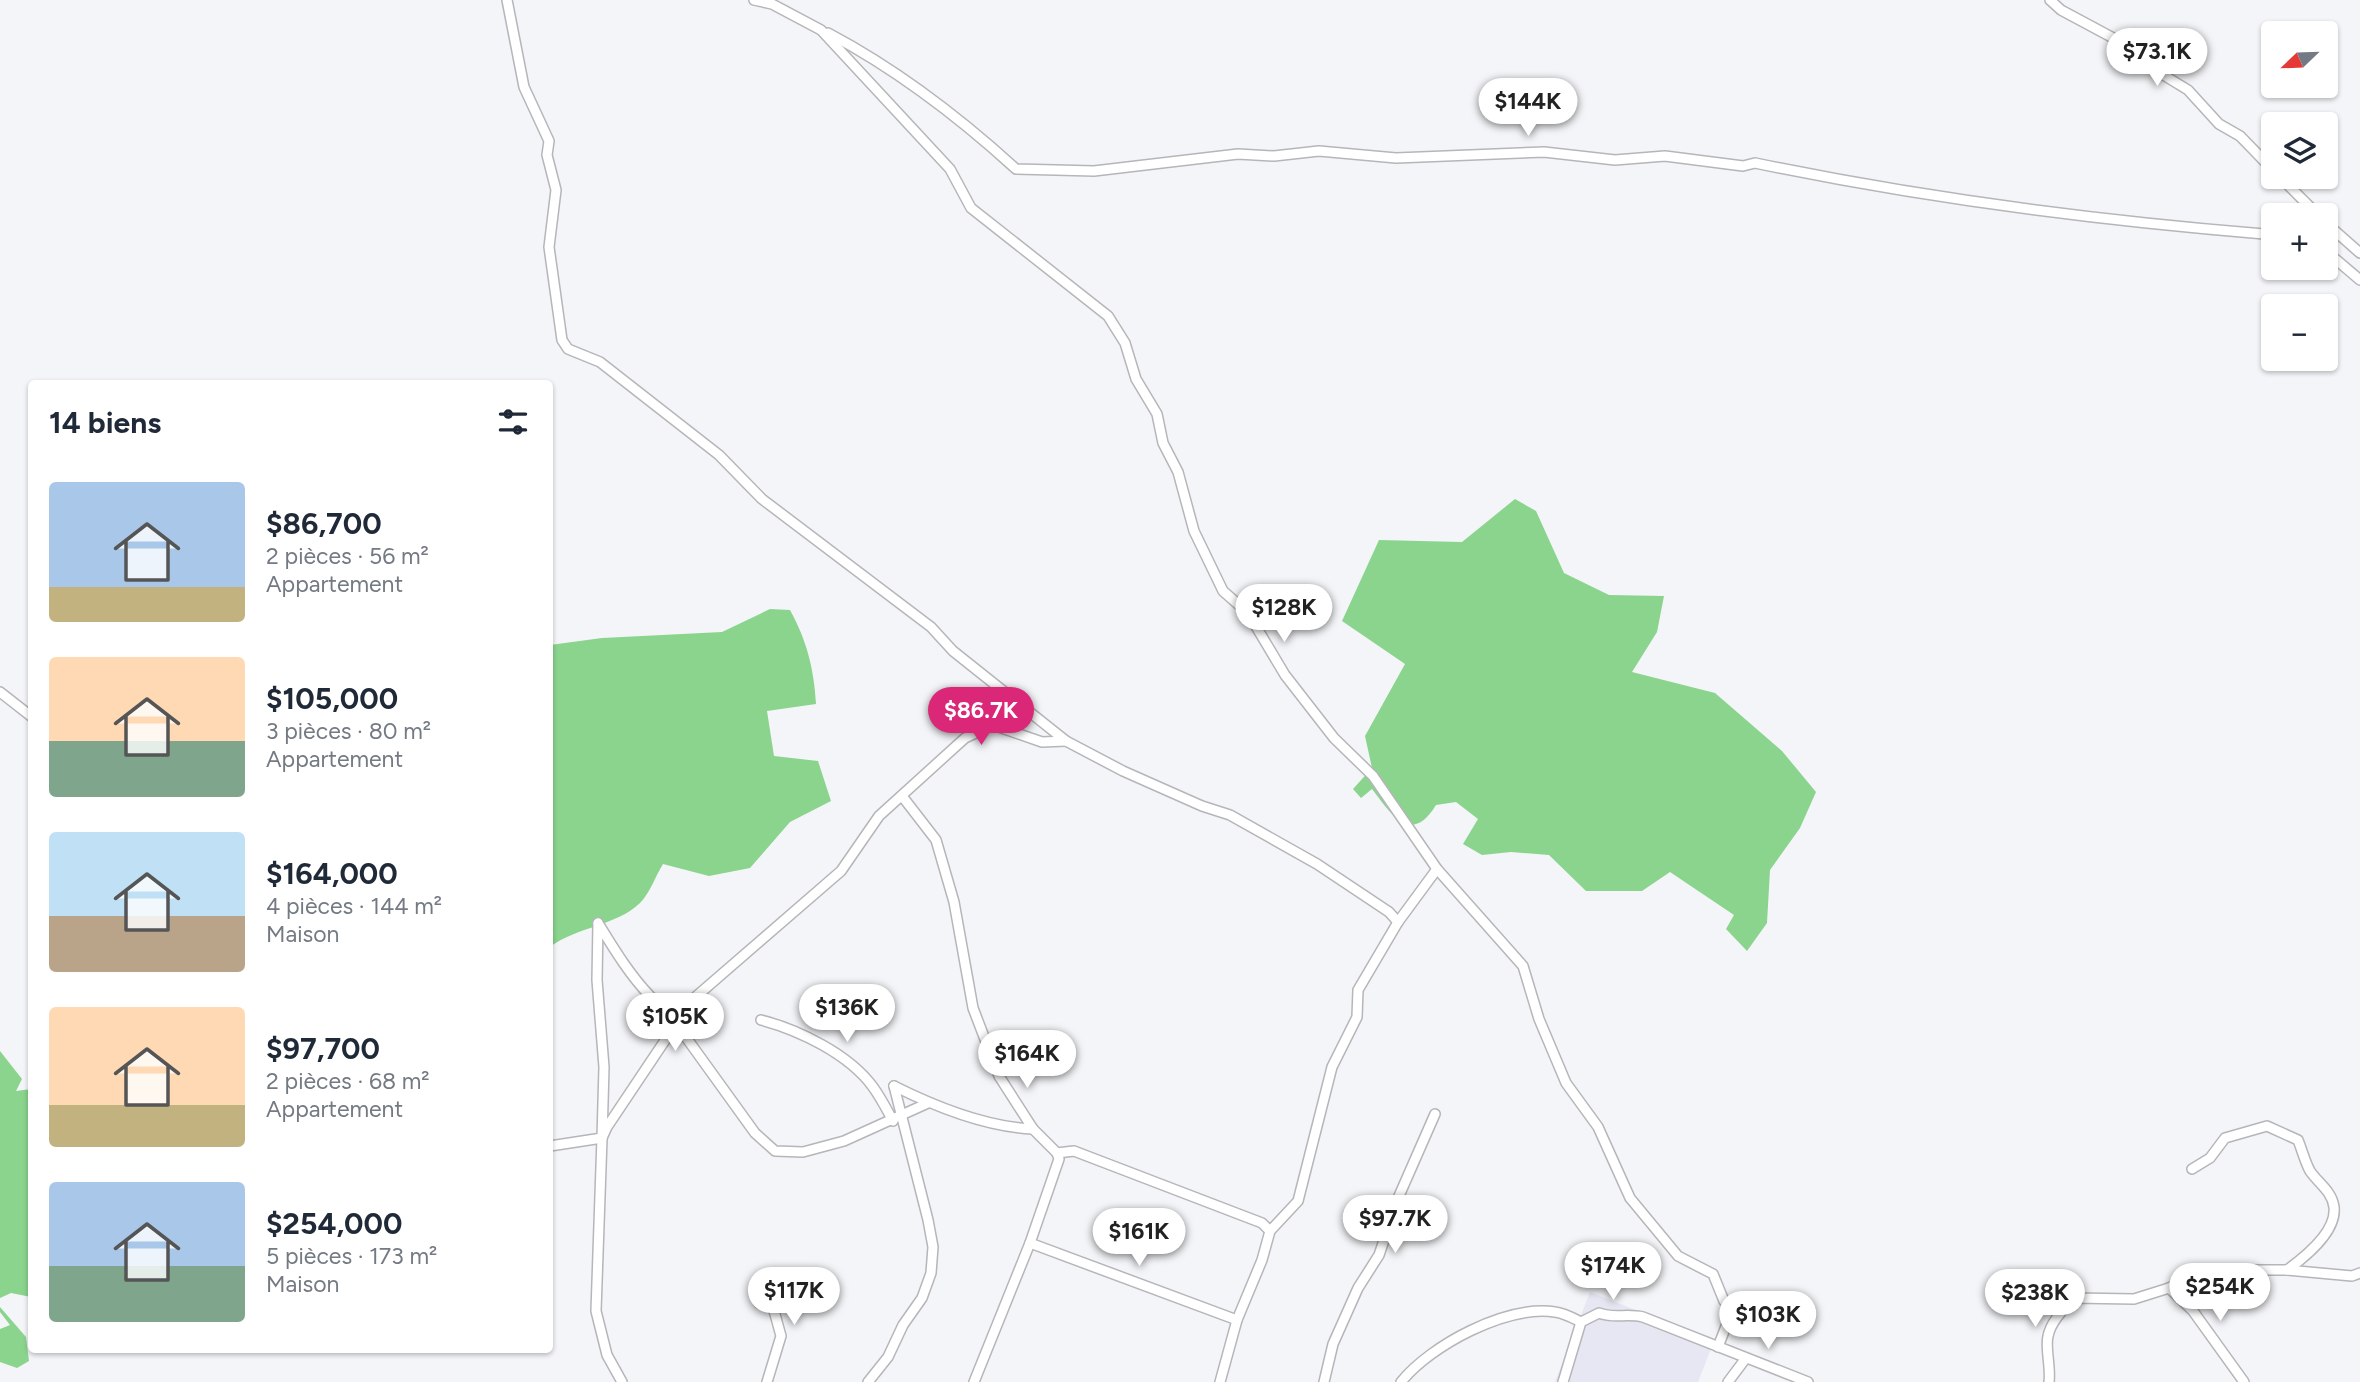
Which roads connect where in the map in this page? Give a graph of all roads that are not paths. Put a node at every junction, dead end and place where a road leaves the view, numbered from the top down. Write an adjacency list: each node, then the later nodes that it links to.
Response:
1 (507, 0): 15 (street)
2 (754, 0): 4 (street)
3 (2050, 0): 5 (street)
4 (821, 30): 8 (street); 17 (street)
5 (2261, 158)
6 (2292, 189): 7 (street)
7 (2306, 203)
8 (2261, 234)
9 (2338, 234): 10 (street)
10 (2360, 253)
11 (2338, 261): 12 (street)
12 (2360, 280)
13 (0, 692): 14 (street)
14 (28, 713)
15 (1066, 741): 16 (street); 18 (street)
16 (902, 796): 20 (street); 24 (street)
17 (1437, 869): 18 (street); 37 (street)
18 (1398, 922): 29 (street)
19 (761, 1020): 23 (street)
20 (678, 1021): 23 (street); 25 (street); 25 (street)
21 (928, 1103): 23 (street); 23 (street); 24 (street)
22 (1434, 1114): 44 (street)
23 (897, 1119): 41 (street)
24 (1033, 1129): 27 (street)
25 (602, 1138): 26 (street); 39 (street)
26 (553, 1146)
27 (1057, 1153): 29 (street); 30 (street)
28 (2192, 1168): 31 (street)
29 (1270, 1231): 35 (street)
30 (1030, 1243): 35 (street); 42 (street)
31 (2287, 1270): 32 (street); 33 (street)
32 (2360, 1273)
33 (2169, 1288): 49 (street); 50 (street)
34 (759, 1303): 40 (street)
35 (1237, 1320): 43 (street)
36 (1581, 1322): 37 (street); 45 (street); 46 (street)
37 (1718, 1347): 38 (street)
38 (1746, 1358): 47 (street); 48 (street)
39 (622, 1382)
40 (767, 1382)
41 (868, 1382)
42 (974, 1382)
43 (1220, 1382)
44 (1324, 1382)
45 (1401, 1382)
46 (1563, 1382)
47 (1728, 1382)
48 (1808, 1382)
49 (2049, 1382)
50 (2244, 1382)

